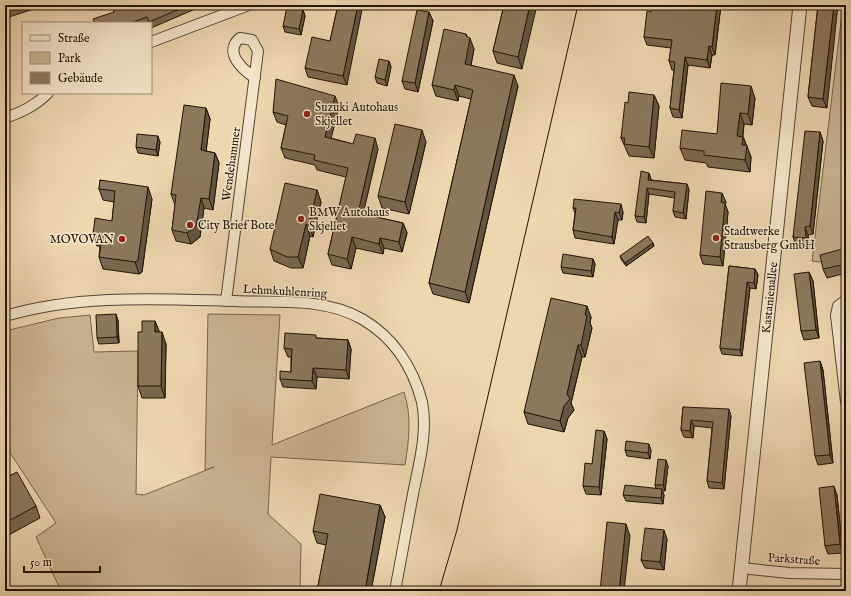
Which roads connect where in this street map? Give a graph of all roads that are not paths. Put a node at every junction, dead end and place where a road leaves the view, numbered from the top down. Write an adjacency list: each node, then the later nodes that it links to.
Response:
1 (249, 5): 3 (street)
2 (800, 5): 11 (street, Kastanienallee)
3 (152, 42)
4 (255, 78): 8 (street, Wendehammer)
5 (47, 94): 6 (street)
6 (5, 118)
7 (846, 300): 10 (street)
8 (226, 301): 9 (street, Lehmkuhlenring); 13 (street, Lehmkuhlenring)
9 (5, 316)
10 (846, 402)
11 (741, 568): 12 (street, Parkstraße); 14 (street, Kastanienallee)
12 (846, 574)
13 (395, 591)
14 (739, 591)

